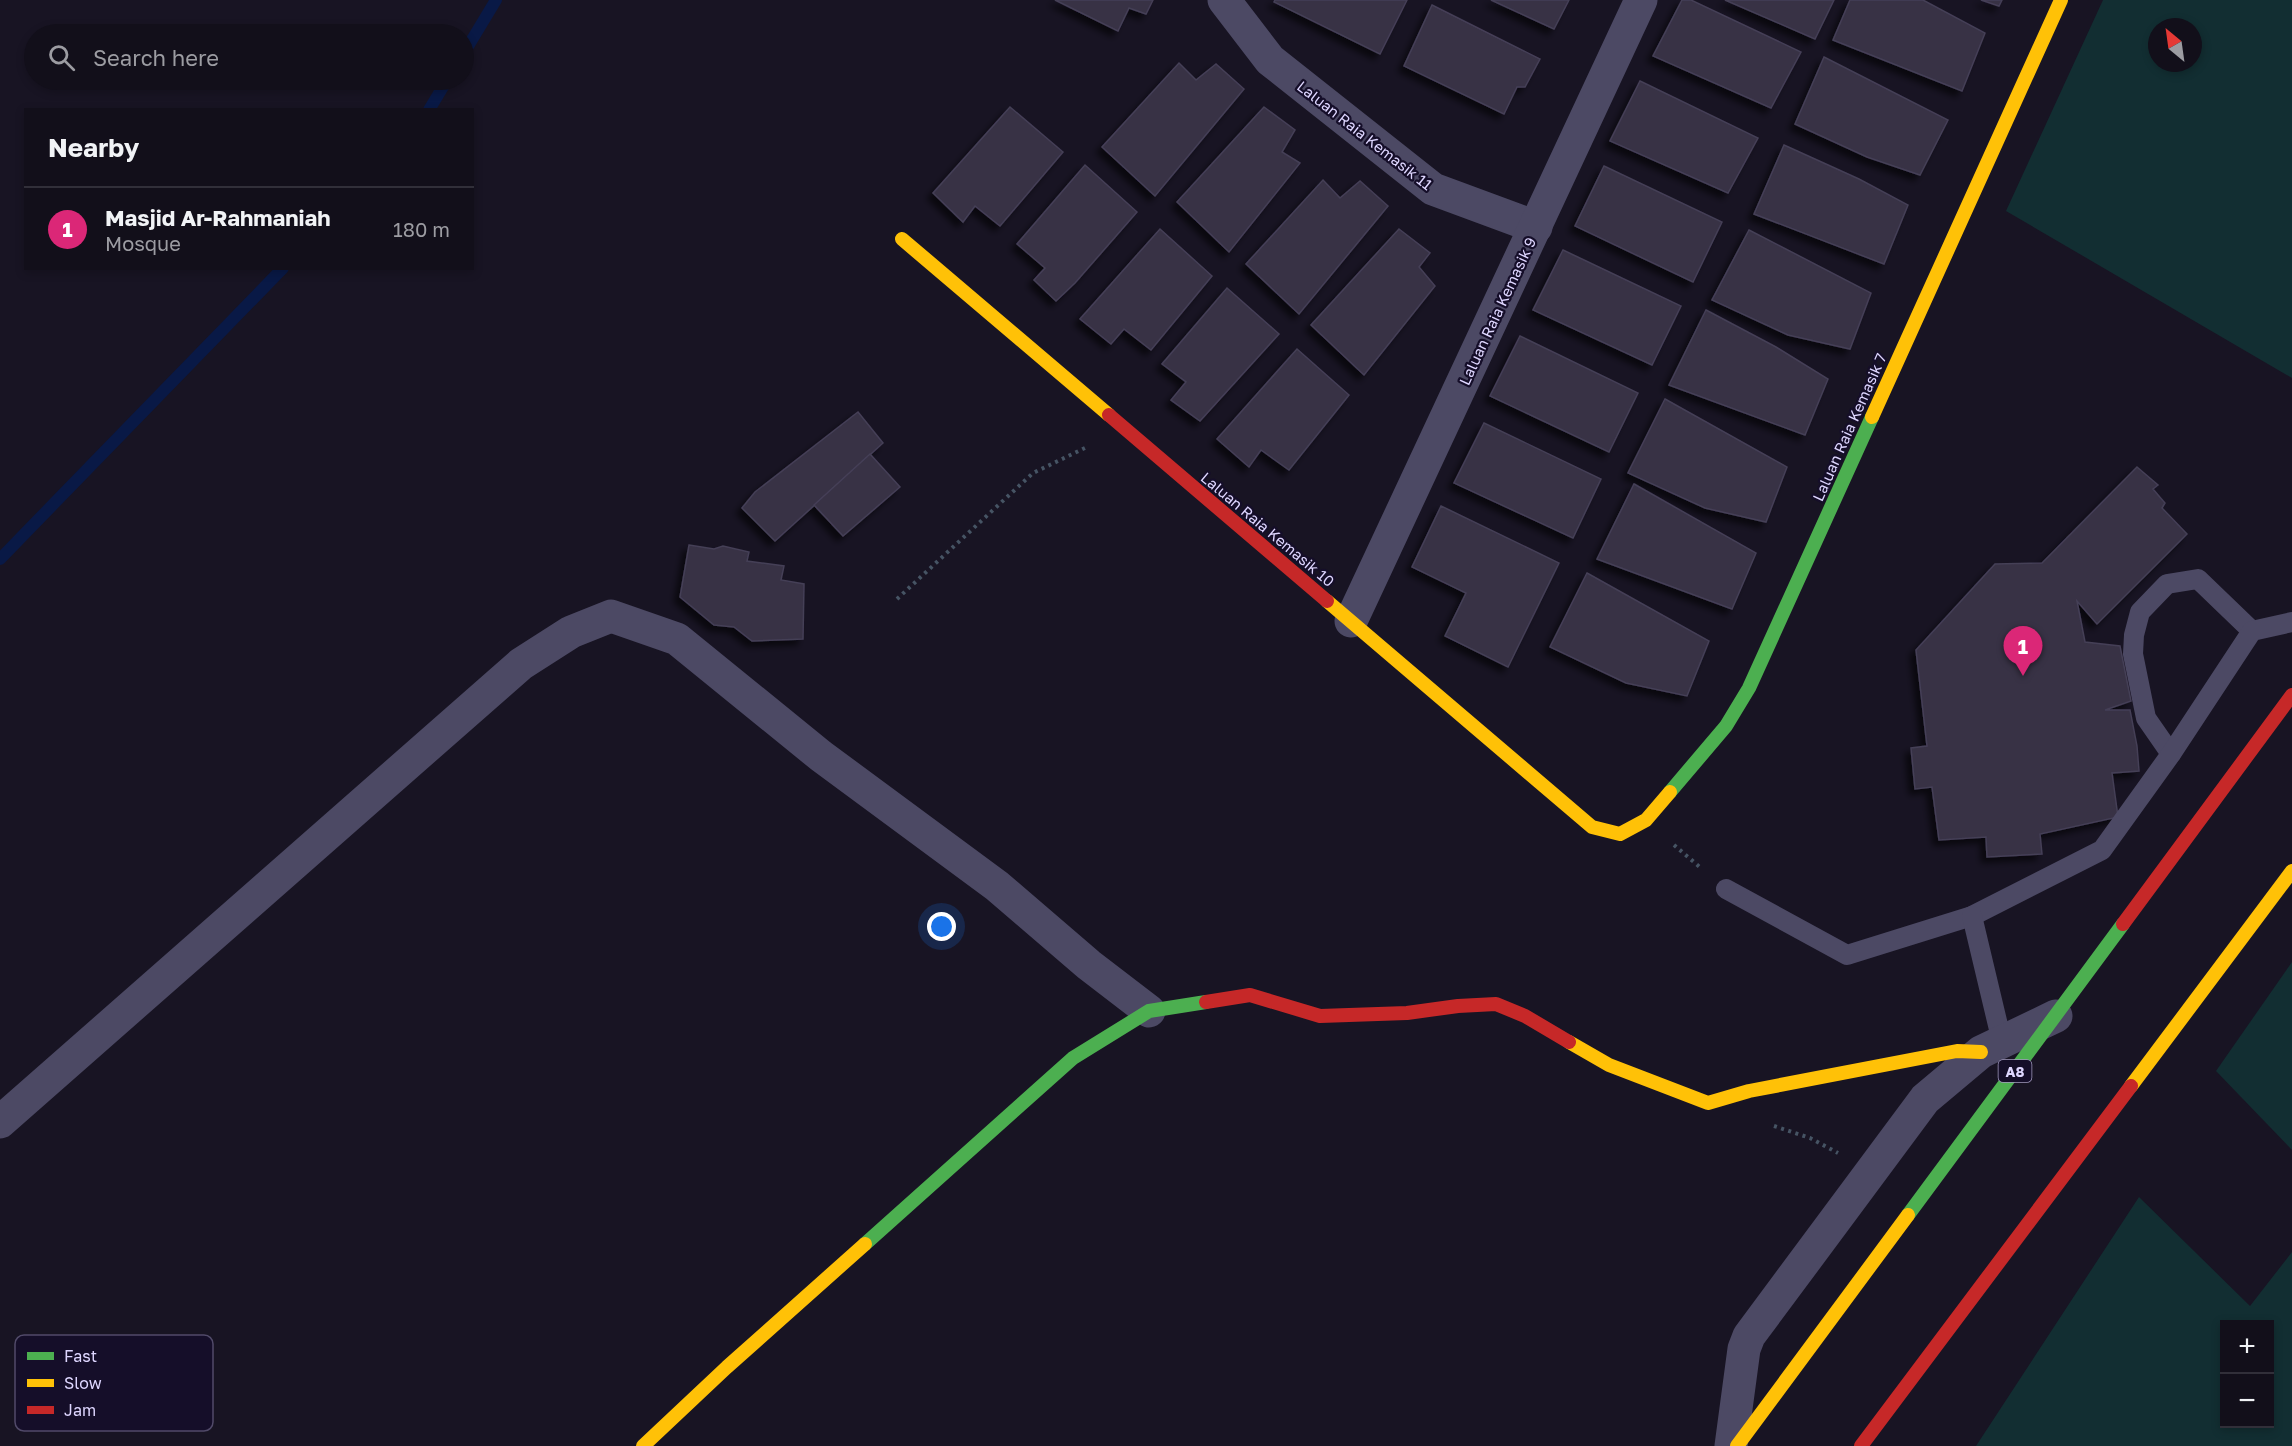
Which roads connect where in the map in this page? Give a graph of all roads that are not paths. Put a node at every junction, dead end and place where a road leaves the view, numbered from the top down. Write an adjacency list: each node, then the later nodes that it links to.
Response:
1 (1224, 0): 4 (street, Laluan Raia Kemasik 11)
2 (1641, 0): 4 (street, Laluan Raia Kemasik 9)
3 (2061, 0): 11 (main road, Laluan Raia Kemasik 7)
4 (1536, 227): 6 (street, Laluan Raia Kemasik 9)
5 (902, 239): 6 (main road, Laluan Raia Kemasik 10)
6 (1351, 621): 11 (main road, Laluan Raia Kemasik 10)
7 (2292, 622): 8 (lane)
8 (2252, 631): 10 (lane); 10 (lane)
9 (2292, 695): 16 (main road, A8)
10 (2171, 754): 14 (lane)
11 (1620, 834)
12 (2292, 871): 22 (main road)
13 (1726, 889): 14 (lane)
14 (1972, 916): 17 (lane)
15 (1149, 1011): 17 (main road); 18 (street); 19 (main road)
16 (2056, 1016): 17 (street); 21 (main road, A8)
17 (1991, 1047): 20 (street)
18 (0, 1122)
19 (643, 1446)
20 (1731, 1446)
21 (1737, 1446)
22 (1861, 1446)

